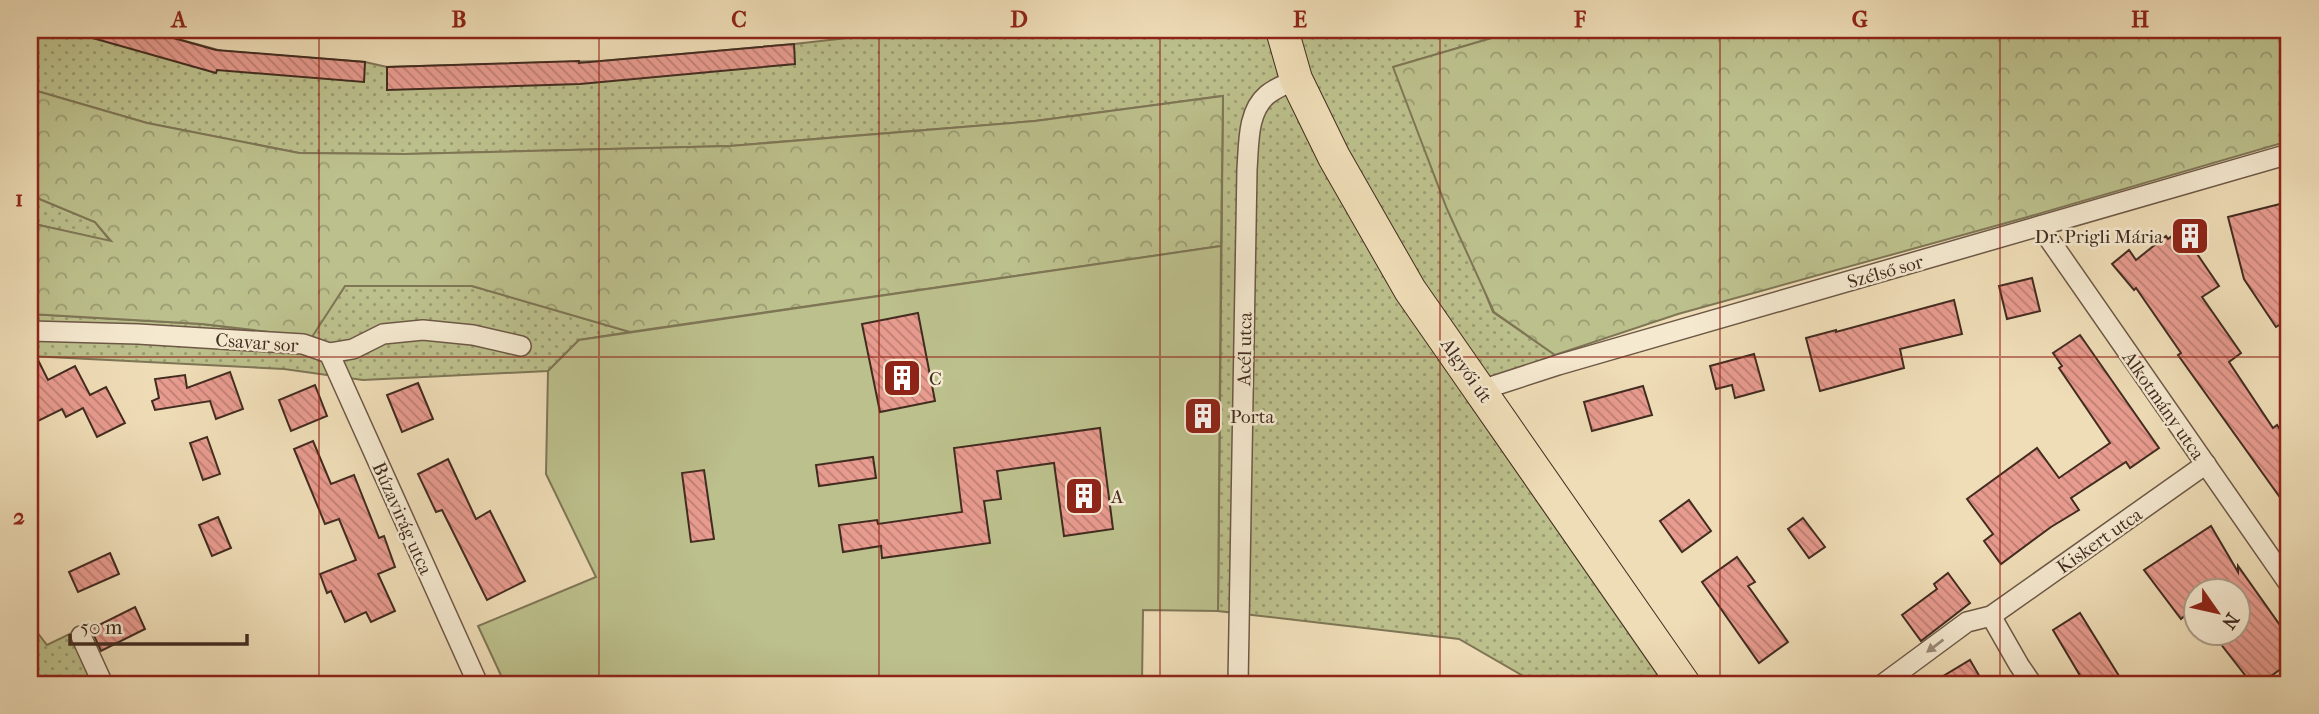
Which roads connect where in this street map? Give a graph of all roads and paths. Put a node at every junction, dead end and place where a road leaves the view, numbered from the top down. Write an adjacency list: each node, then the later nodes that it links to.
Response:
1 (1283, 34): 2 (main road, Algyői út)
2 (1296, 79): 8 (main road, Algyői út); 15 (street, Acél utca)
3 (2289, 154): 4 (street, Szélső sor)
4 (2040, 226): 8 (street, Szélső sor); 9 (street, Alkotmány utca)
5 (30, 331): 7 (street, Csavar sor)
6 (520, 346): 7 (street)
7 (329, 353): 14 (street, Búzavirág utca)
8 (1481, 390): 16 (main road, Algyői út)
9 (2206, 464): 10 (street, Alkotmány utca); 11 (street, Kiskert utca)
10 (2289, 584)
11 (1991, 616): 17 (street, Kiskert utca, one-way to 17); 18 (street)
12 (81, 636): 13 (street)
13 (103, 684)
14 (478, 684)
15 (1238, 684)
16 (1684, 684)
17 (1883, 684)
18 (2032, 684)

